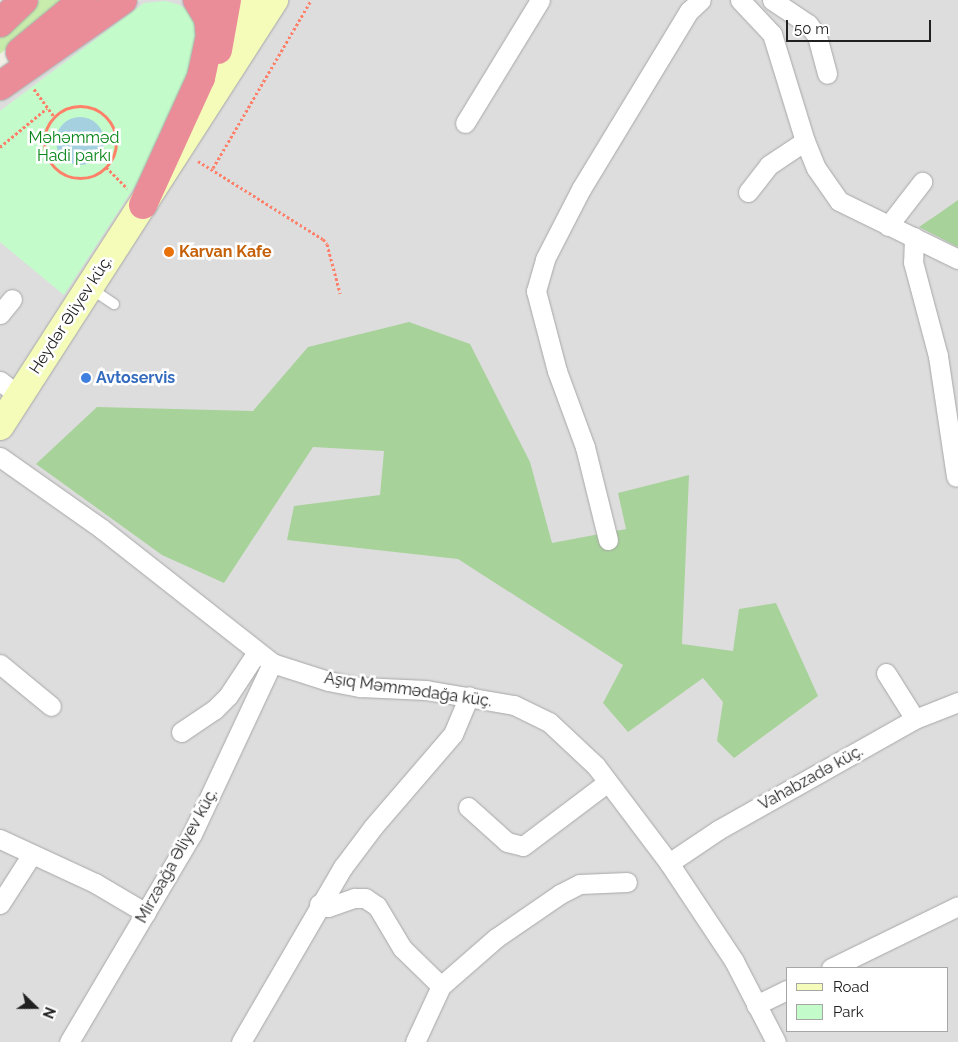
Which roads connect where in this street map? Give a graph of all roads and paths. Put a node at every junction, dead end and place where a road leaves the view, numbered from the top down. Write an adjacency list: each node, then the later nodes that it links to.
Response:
1 (24, 0): 14 (highway)
2 (83, 0): 15 (highway)
3 (101, 0): 17 (highway)
4 (123, 0): 18 (highway)
5 (197, 0): 24 (highway)
6 (227, 0): 24 (highway)
7 (250, 0): 20 (main road)
8 (274, 0): 20 (main road)
9 (311, 0): 28 (path)
10 (540, 0): 23 (street)
11 (701, 0): 44 (street)
12 (740, 0): 25 (street)
13 (772, 0): 16 (street)
14 (0, 23)
15 (0, 69)
16 (827, 74)
17 (0, 78)
18 (0, 86)
19 (32, 86): 21 (path)
20 (206, 106): 27 (main road, Heydər Əliyev küç.)
21 (48, 108): 22 (path); 26 (path)
22 (54, 116): 22 (path)
23 (465, 123)
24 (182, 125): 31 (highway)
25 (805, 142): 30 (street); 32 (street)
26 (0, 147)
27 (177, 152): 28 (path); 31 (main road, Heydər Əliyev küç.)
28 (214, 168): 36 (path)
29 (922, 182): 32 (street)
30 (748, 192)
31 (143, 205): 35 (main road, Heydər Əliyev küç.)
32 (888, 226): 33 (street)
33 (914, 237): 34 (street); 43 (street)
34 (958, 259)
35 (90, 288): 38 (lane); 40 (main road, Heydər Əliyev küç.)
36 (340, 293)
37 (12, 299): 39 (street)
38 (114, 304)
39 (0, 314)
40 (10, 388): 41 (main road, Heydər Əliyev küç.)
41 (0, 426)
42 (0, 456): 45 (street, Aşıq Məmmədağa küç.)
43 (956, 477)
44 (608, 540)
45 (264, 657): 48 (street, Aşıq Məmmədağa küç.); 52 (street); 62 (street, Mirzəağa Əliyev küç.)
46 (0, 664): 50 (street)
47 (886, 673): 51 (street)
48 (469, 696): 53 (street, Aşıq Məmmədağa küç.); 60 (street)
49 (958, 702): 51 (street, Vahabzadə küç.)
50 (51, 706)
51 (915, 719): 57 (street, Vahabzadə küç.)
52 (181, 732)
53 (608, 782): 54 (street); 57 (street, Aşıq Məmmədağa küç.)
54 (468, 807)
55 (0, 839): 56 (street)
56 (32, 854): 59 (street); 62 (street)
57 (669, 863): 66 (street, Aşıq Məmmədağa küç.)
58 (627, 882): 64 (street)
59 (0, 904)
60 (319, 904): 64 (street); 68 (street)
61 (958, 906): 63 (street)
62 (146, 913): 67 (street, Mirzəağa Əliyev küç.)
63 (833, 967)
64 (441, 986): 69 (street)
65 (786, 990): 66 (street)
66 (756, 1005): 70 (street, Aşıq Məmmədağa küç.)
67 (69, 1042)
68 (241, 1042)
69 (415, 1042)
70 (776, 1042)

